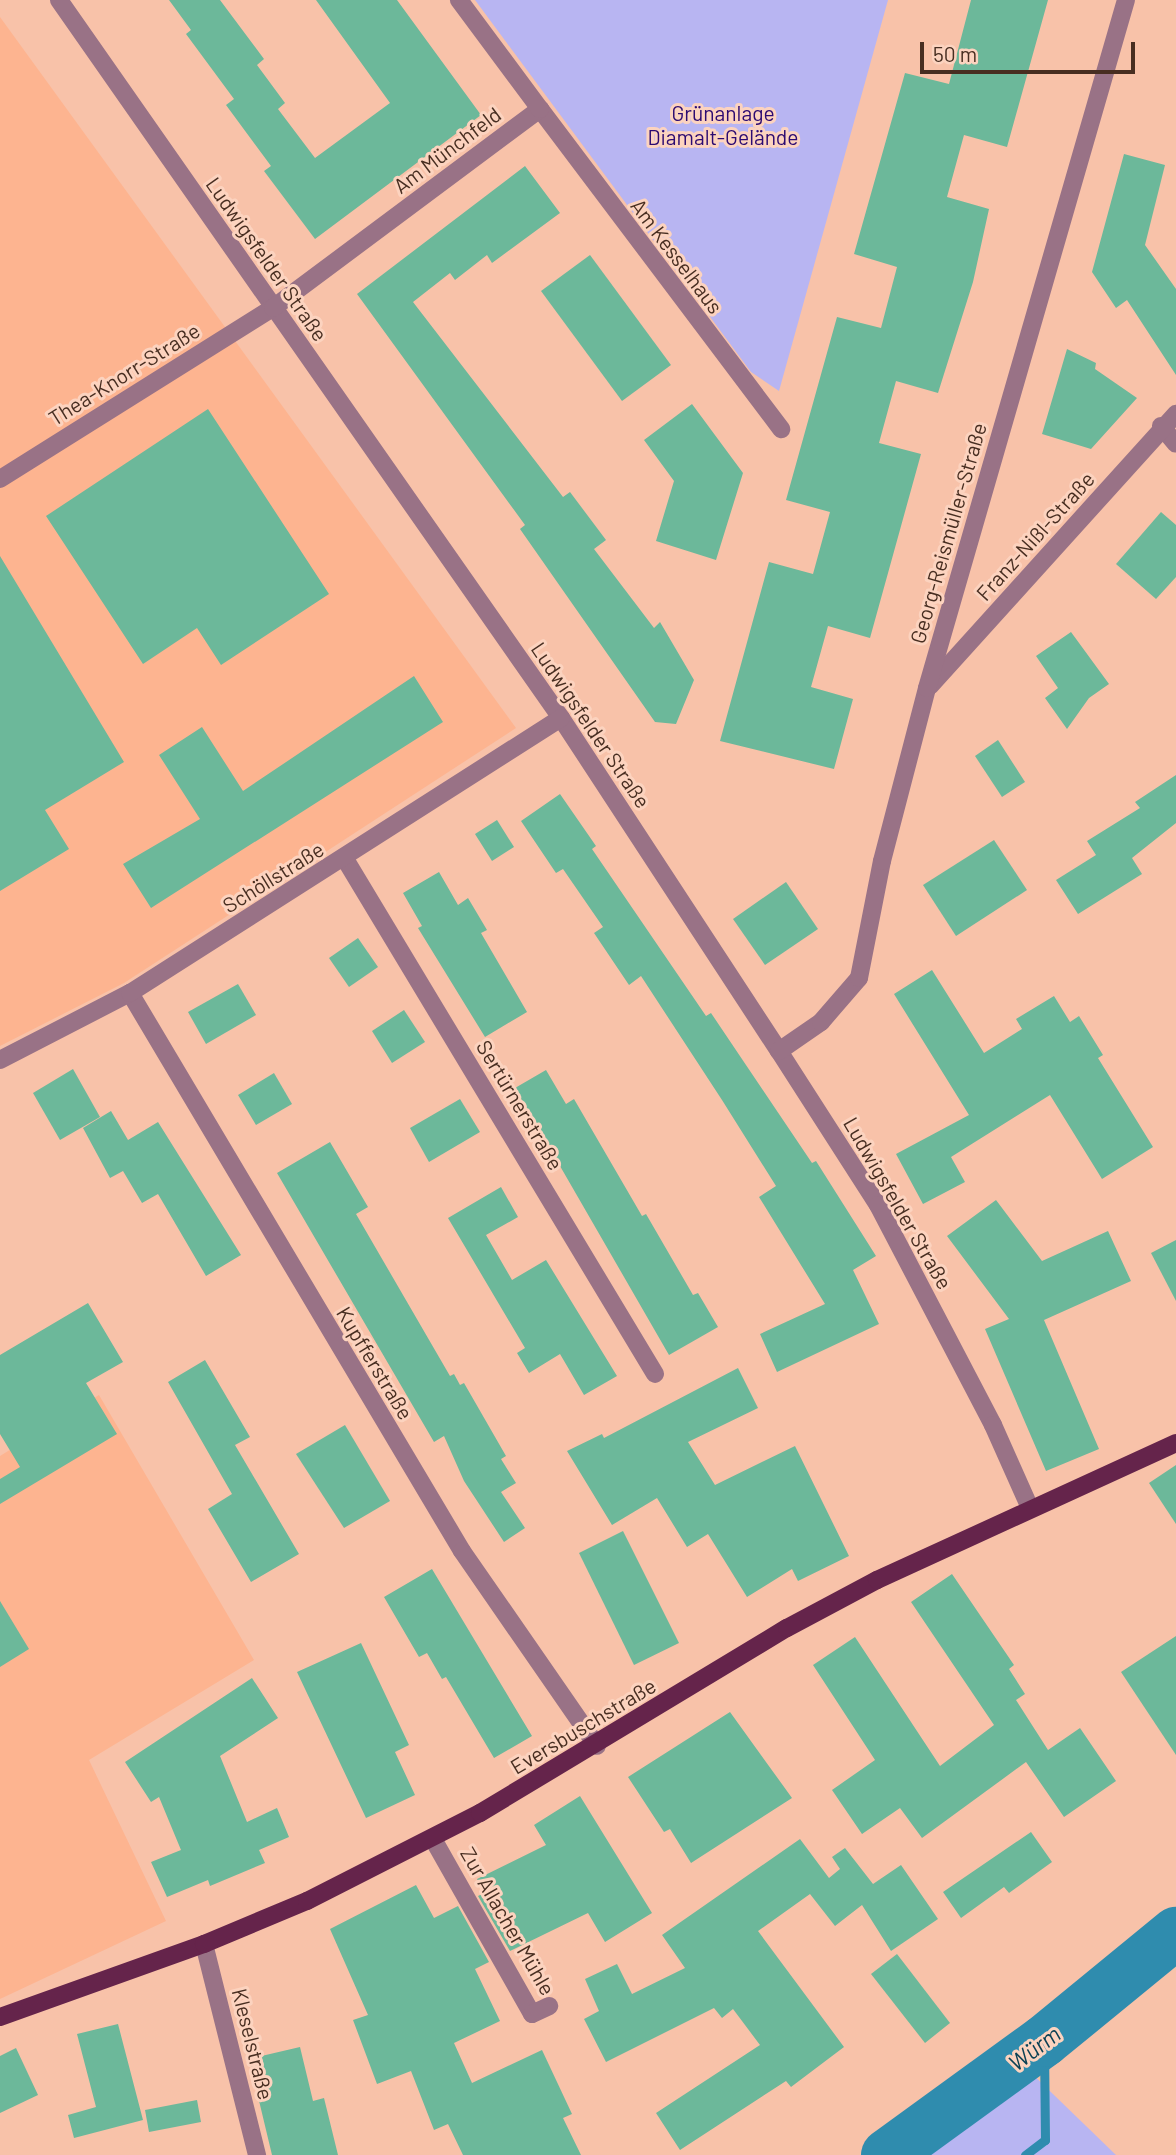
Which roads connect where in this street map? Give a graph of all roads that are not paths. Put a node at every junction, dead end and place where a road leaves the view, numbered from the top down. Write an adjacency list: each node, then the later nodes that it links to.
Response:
1 (60, 0): 5 (street, Ludwigsfelder Straße)
2 (459, 0): 4 (street)
3 (1126, 0): 11 (street, Georg-Reismüller-Straße)
4 (540, 109): 5 (street, Am Münchfeld); 8 (street, Am Kesselhaus)
5 (272, 308): 10 (street, Thea-Knorr-Straße); 12 (street, Ludwigsfelder Straße)
6 (1176, 414): 7 (street, Franz-Nißl-Straße)
7 (1161, 426): 9 (street); 11 (street, Franz-Nißl-Straße)
8 (781, 429)
9 (1176, 444)
10 (0, 479)
11 (927, 688): 15 (street, Georg-Reismüller-Straße)
12 (561, 719): 13 (street, Schöllstraße); 15 (street, Ludwigsfelder Straße)
13 (345, 859): 14 (street, Schöllstraße); 17 (street, Sertürnerstraße)
14 (130, 993): 16 (street, Schöllstraße); 20 (street, Kupfferstraße)
15 (779, 1051): 19 (street, Ludwigsfelder Straße)
16 (0, 1059)
17 (655, 1374)
18 (1176, 1443): 19 (main road, Eversbuschstraße)
19 (1030, 1508): 20 (main road, Eversbuschstraße)
20 (597, 1746): 21 (main road, Eversbuschstraße)
21 (433, 1839): 22 (main road, Eversbuschstraße); 23 (street, Zur Allacher Mühle)
22 (204, 1944): 24 (main road, Eversbuschstraße); 25 (street, Kleselstraße)
23 (550, 2006)
24 (0, 2017)
25 (257, 2155)

